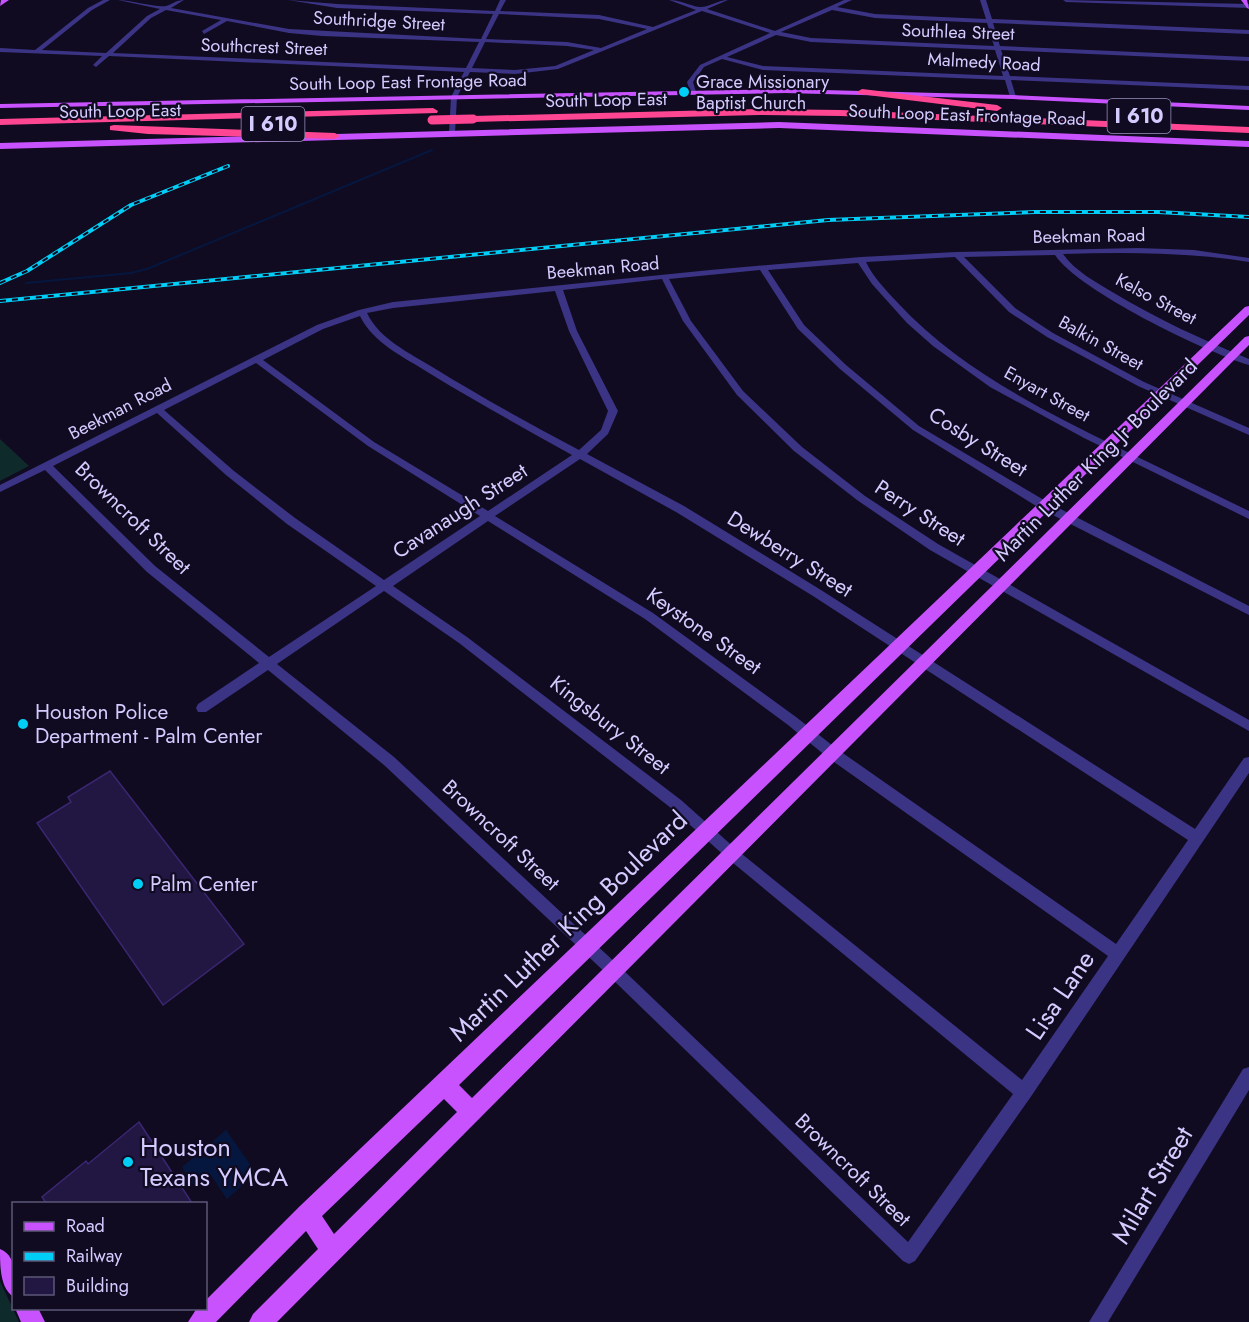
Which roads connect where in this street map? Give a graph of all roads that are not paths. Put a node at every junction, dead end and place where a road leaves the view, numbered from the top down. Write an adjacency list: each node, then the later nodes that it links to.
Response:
1 (6, 0): 13 (main road)
2 (107, 0): 29 (street)
3 (121, 0): 15 (street, Southridge Street)
4 (181, 0): 15 (street)
5 (291, 0): 18 (street)
6 (503, 0): 18 (street)
7 (672, 0): 17 (street, Southlea Street)
8 (725, 0): 17 (street, Southcrest Street)
9 (849, 0): 16 (street)
10 (983, 0): 20 (street)
11 (1066, 0): 14 (street)
12 (1244, 0): 14 (main road)
13 (0, 4)
14 (1249, 6)
15 (165, 8): 19 (street, Southridge Street); 30 (street)
16 (832, 8): 20 (street); 24 (street)
17 (703, 9): 21 (street, Southcrest Street); 24 (street, Southlea Street)
18 (496, 13): 21 (street); 25 (street)
19 (227, 20): 22 (street); 25 (street, Southridge Street)
20 (989, 21): 23 (street); 26 (street)
21 (654, 29): 28 (street, Southcrest Street)
22 (204, 32)
23 (1249, 32)
24 (775, 33): 26 (street, Southlea Street); 31 (street)
25 (482, 41): 28 (street, Southridge Street); 34 (street)
26 (999, 48): 32 (street, Southlea Street); 35 (street)
27 (0, 50): 29 (street, Southcrest Street)
28 (602, 50): 34 (street, Southcrest Street)
29 (36, 52): 30 (street, Southcrest Street)
30 (108, 55): 33 (street); 34 (street, Southcrest Street)
31 (719, 57): 35 (street, Malmedy Road); 37 (street)
32 (1249, 59)
33 (96, 65)
34 (467, 70): 39 (street)
35 (1008, 78): 36 (street, Malmedy Road); 40 (street)
36 (1249, 88)
37 (693, 92): 38 (main road, South Loop East Frontage Road); 39 (main road, South Loop East Frontage Road)
38 (861, 92): 40 (main road, South Loop East Frontage Road); 44 (highway)
39 (454, 97): 41 (main road, South Loop East Frontage Road); 55 (street)
40 (1013, 98): 43 (main road, South Loop East Frontage Road)
41 (328, 100): 42 (main road, South Loop East Frontage Road); 47 (highway)
42 (0, 106)
43 (1249, 108)
44 (1029, 111): 45 (highway, South Loop East / I 610); 49 (highway, South Loop East / I 610)
45 (474, 115): 46 (highway, South Loop East / I 610, bridge); 48 (highway, South Loop East / I 610)
46 (432, 116): 47 (highway, South Loop East / I 610); 52 (highway, South Loop East / I 610)
47 (170, 117): 50 (highway, South Loop East / I 610)
48 (995, 118): 51 (highway); 53 (highway, South Loop East / I 610)
49 (1249, 121)
50 (0, 122)
51 (779, 125): 55 (main road, South Loop East Frontage Road); 57 (main road, South Loop East Frontage Road)
52 (114, 128): 54 (highway, South Loop East / I 610); 56 (highway)
53 (1249, 130)
54 (0, 131)
55 (452, 133): 56 (main road, South Loop East Frontage Road)
56 (335, 136): 58 (main road, South Loop East Frontage Road)
57 (1249, 144)
58 (0, 146)
59 (1057, 252): 60 (street, Beekman Road); 62 (street, Beekman Road); 69 (street, Kelso Street)
60 (956, 254): 61 (street, Beekman Road); 73 (street, Balkin Street)
61 (861, 259): 63 (street, Beekman Road); 77 (street, Enyart Street)
62 (1249, 260)
63 (763, 268): 64 (street, Beekman Road); 82 (street, Cosby Street)
64 (665, 278): 65 (street, Beekman Road); 86 (street, Perry Street)
65 (558, 288): 67 (street, Beekman Road); 78 (street, Cavanaugh Street)
66 (1249, 309): 69 (main road, Martin Luther King Jr Boulevard)
67 (362, 312): 71 (street, Beekman Road); 78 (street, Dewberry Street)
68 (1249, 339): 70 (main road, Martin Luther King Jr Boulevard)
69 (1211, 346): 70 (street, Kelso Street); 73 (main road, Martin Luther King Jr Boulevard)
70 (1233, 355): 72 (street, Kelso Street); 74 (main road, Martin Luther King Jr Boulevard)
71 (256, 359): 75 (street, Beekman Road); 84 (street, Keystone Street)
72 (1249, 362)
73 (1162, 392): 74 (street, Balkin Street); 77 (main road, Martin Luther King Jr Boulevard)
74 (1184, 403): 76 (street, Balkin Street); 79 (main road, Martin Luther King Jr Boulevard)
75 (157, 408): 80 (street, Beekman Road); 88 (street, Kingsbury Street)
76 (1249, 432)
77 (1108, 447): 79 (street, Enyart Street); 82 (main road, Martin Luther King Jr Boulevard)
78 (579, 455): 84 (street, Cavanaugh Street); 90 (street, Dewberry Street)
79 (1131, 457): 83 (street, Enyart Street); 85 (main road, Martin Luther King Jr Boulevard)
80 (46, 465): 81 (street, Beekman Road); 92 (street, Browncroft Street)
81 (0, 489)
82 (1045, 506): 85 (street, Cosby Street); 86 (main road, Martin Luther King Jr Boulevard)
83 (1249, 515)
84 (486, 517): 88 (street, Cavanaugh Street); 95 (street, Keystone Street)
85 (1068, 518): 87 (main road, Martin Luther King Jr Boulevard); 89 (street, Cosby Street)
86 (977, 572): 87 (street, Perry Street); 90 (main road, Martin Luther King Boulevard)
87 (1000, 585): 91 (main road, Martin Luther King Jr Boulevard); 94 (street, Perry Street)
88 (382, 586): 92 (street, Cavanaugh Street); 98 (street, Kingsbury Street)
89 (1249, 611)
90 (900, 646): 91 (street, Dewberry Street); 95 (main road, Martin Luther King Boulevard)
91 (924, 662): 96 (main road); 99 (street, Dewberry Street)
92 (267, 664): 93 (street, Cavanaugh Street); 101 (street, Browncroft Street)
93 (202, 708)
94 (1249, 726)
95 (809, 734): 96 (street, Keystone Street); 98 (main road, Martin Luther King Boulevard)
96 (832, 753): 100 (main road); 102 (street, Keystone Street)
97 (1249, 762): 99 (street, Lisa Lane)
98 (707, 831): 100 (street, Kingsbury Street); 101 (main road, Martin Luther King Boulevard)
99 (1197, 838): 102 (street, Lisa Lane)
100 (732, 854): 103 (main road); 106 (street, Kingsbury Street)
101 (587, 948): 103 (street, Browncroft Street); 105 (main road, Martin Luther King Boulevard)
102 (1117, 953): 106 (street, Lisa Lane)
103 (614, 970): 107 (main road); 110 (street, Browncroft Street)
104 (1249, 1075): 115 (street, Milart Street)
105 (445, 1085): 107 (main road); 108 (main road, Martin Luther King Boulevard)
106 (1024, 1092): 110 (street, Lisa Lane)
107 (471, 1112): 109 (main road)
108 (308, 1214): 109 (main road); 113 (main road, Martin Luther King Boulevard)
109 (333, 1252): 114 (main road)
110 (909, 1255)
111 (0, 1260): 112 (main road)
112 (12, 1282)
113 (200, 1322)
114 (261, 1322)
115 (1098, 1322)

